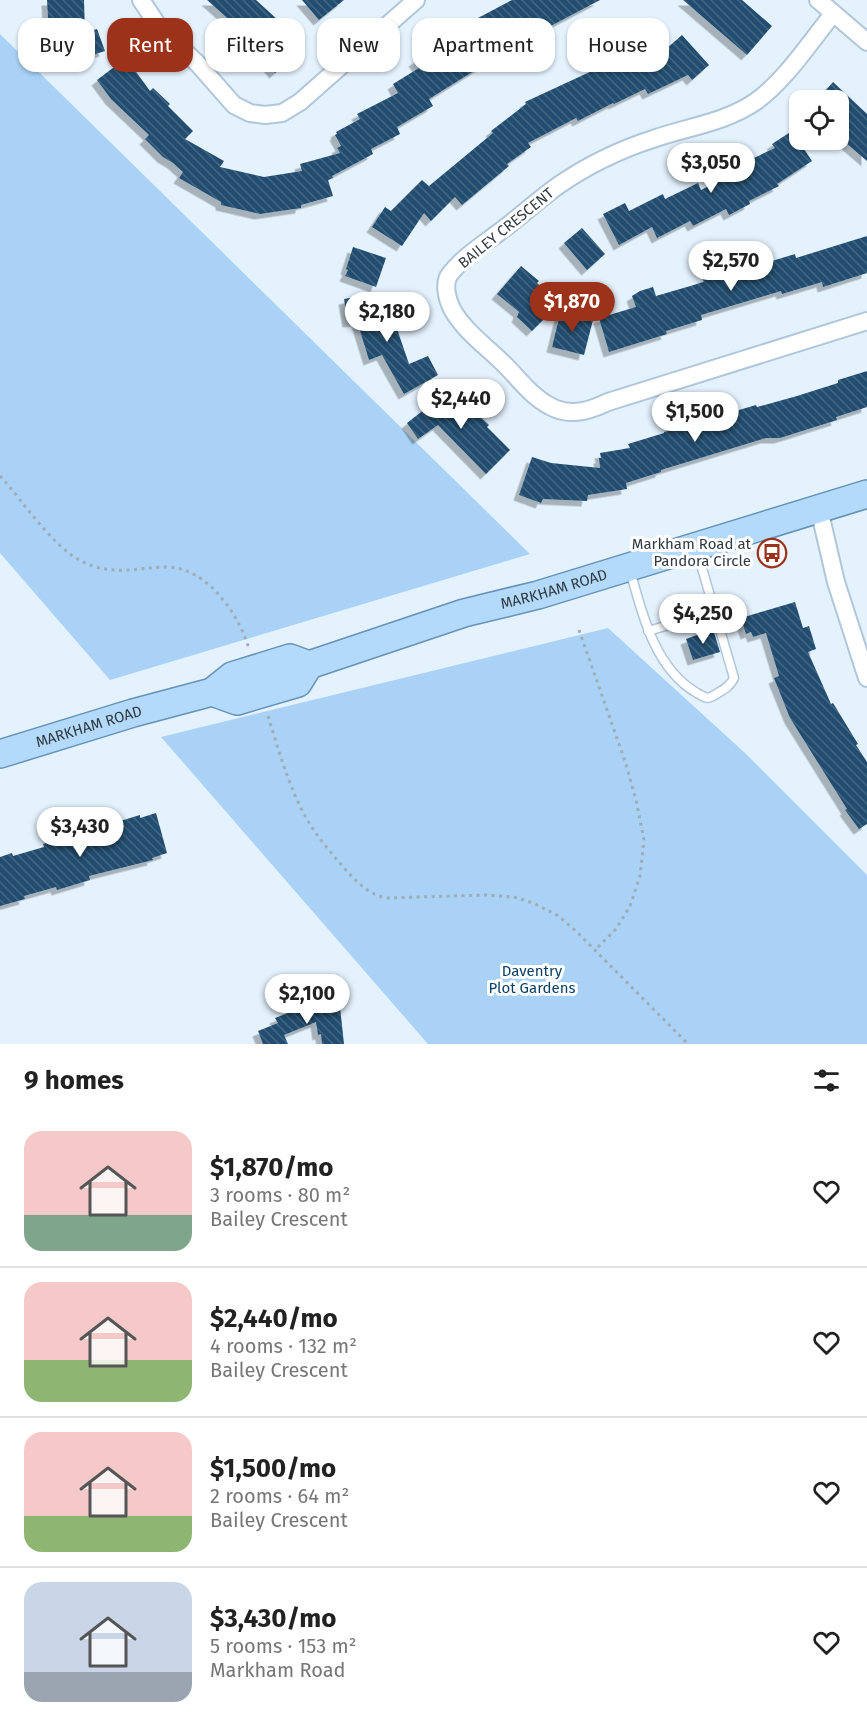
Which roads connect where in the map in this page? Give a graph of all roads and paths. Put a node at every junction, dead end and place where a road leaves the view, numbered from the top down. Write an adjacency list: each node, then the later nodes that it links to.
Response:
1 (141, 0): 2 (street)
2 (416, 0)
3 (818, 0): 4 (street)
4 (833, 14): 5 (street); 6 (street, BAILEY CRESCENT)
5 (867, 42)
6 (867, 321)
7 (0, 476): 15 (path)
8 (867, 494): 9 (main road, MARKHAM ROAD)
9 (819, 509): 10 (main road, MARKHAM ROAD); 16 (street)
10 (696, 547): 11 (main road, MARKHAM ROAD); 12 (lane)
11 (629, 567): 14 (lane); 18 (main road, MARKHAM ROAD)
12 (714, 612): 14 (lane); 14 (lane)
13 (579, 630): 19 (path)
14 (648, 631)
15 (246, 638)
16 (867, 678)
17 (268, 716): 19 (path)
18 (0, 754)
19 (595, 950): 20 (path)
20 (688, 1044)

